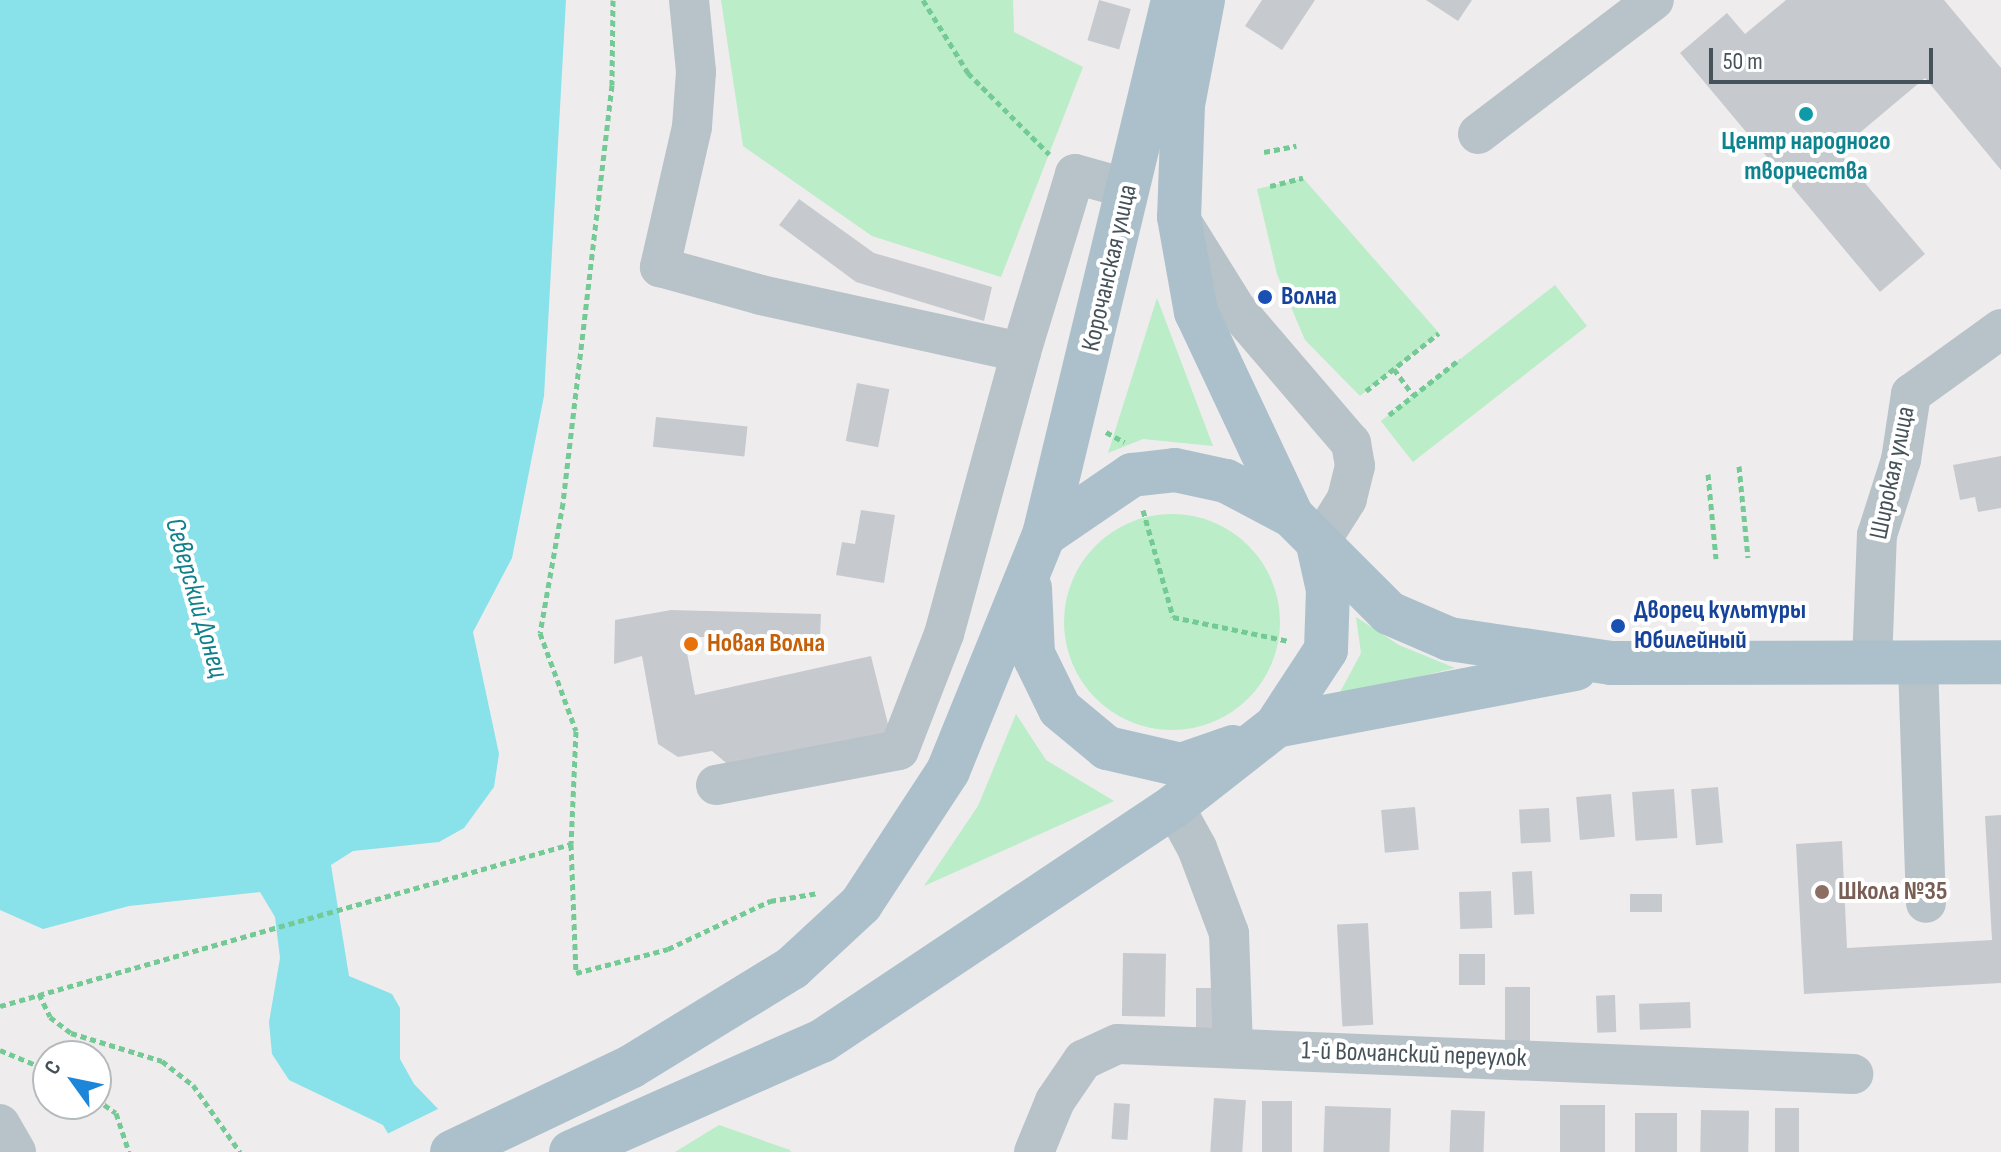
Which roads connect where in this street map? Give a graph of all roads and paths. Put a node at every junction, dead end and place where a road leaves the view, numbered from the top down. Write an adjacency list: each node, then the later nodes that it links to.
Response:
1 (613, 0): 42 (path)
2 (689, 0): 17 (street)
3 (923, 0): 10 (path)
4 (1173, 0): 13 (main road, Корочанская улица)
5 (1203, 0): 14 (main road)
6 (1654, 0): 7 (street)
7 (1478, 134)
8 (1296, 146): 9 (path)
9 (1264, 152)
10 (1075, 174): 13 (street); 17 (street)
11 (1303, 178): 12 (path)
12 (1270, 186)
13 (1129, 189): 23 (main road, Корочанская улица)
14 (1179, 217): 27 (main road); 27 (street)
15 (2001, 329): 36 (street, Широкая улица)
16 (1439, 333): 19 (path)
17 (1021, 352): 31 (street)
18 (1460, 359): 21 (path)
19 (1394, 369): 20 (path); 21 (path)
20 (1366, 391)
21 (1413, 395): 22 (path)
22 (1389, 415)
23 (1074, 422): 26 (path); 28 (main road, Корочанская улица)
24 (1739, 466): 29 (path)
25 (1708, 474): 30 (path)
26 (1140, 498): 27 (main road); 28 (main road); 32 (path)
27 (1305, 530): 32 (main road); 35 (main road)
28 (1037, 554): 33 (main road); 39 (main road)
29 (1748, 558)
30 (1716, 559)
31 (944, 634): 33 (street); 40 (street)
32 (1300, 643): 38 (main road)
33 (996, 656): 56 (main road)
34 (2001, 662): 37 (main road)
35 (1611, 663): 36 (main road); 38 (main road)
36 (1872, 663): 37 (main road)
37 (1918, 664): 44 (street)
38 (1265, 733): 39 (main road); 41 (main road)
39 (1107, 748): 41 (main road)
40 (716, 785)
41 (1174, 806): 47 (street); 57 (main road)
42 (571, 844): 43 (path); 45 (path)
43 (824, 893)
44 (1926, 903)
45 (39, 994): 46 (path); 55 (path)
46 (0, 1006)
47 (1233, 1047): 50 (street, 1-й Волчанский переулок); 58 (street, 1-й Волчанский переулок)
48 (0, 1050): 49 (path)
49 (32, 1063)
50 (1853, 1074)
51 (112, 1110): 54 (path)
52 (0, 1124): 53 (street)
53 (16, 1152)
54 (129, 1152)
55 (240, 1152)
56 (452, 1152)
57 (571, 1152)
58 (1034, 1152)

